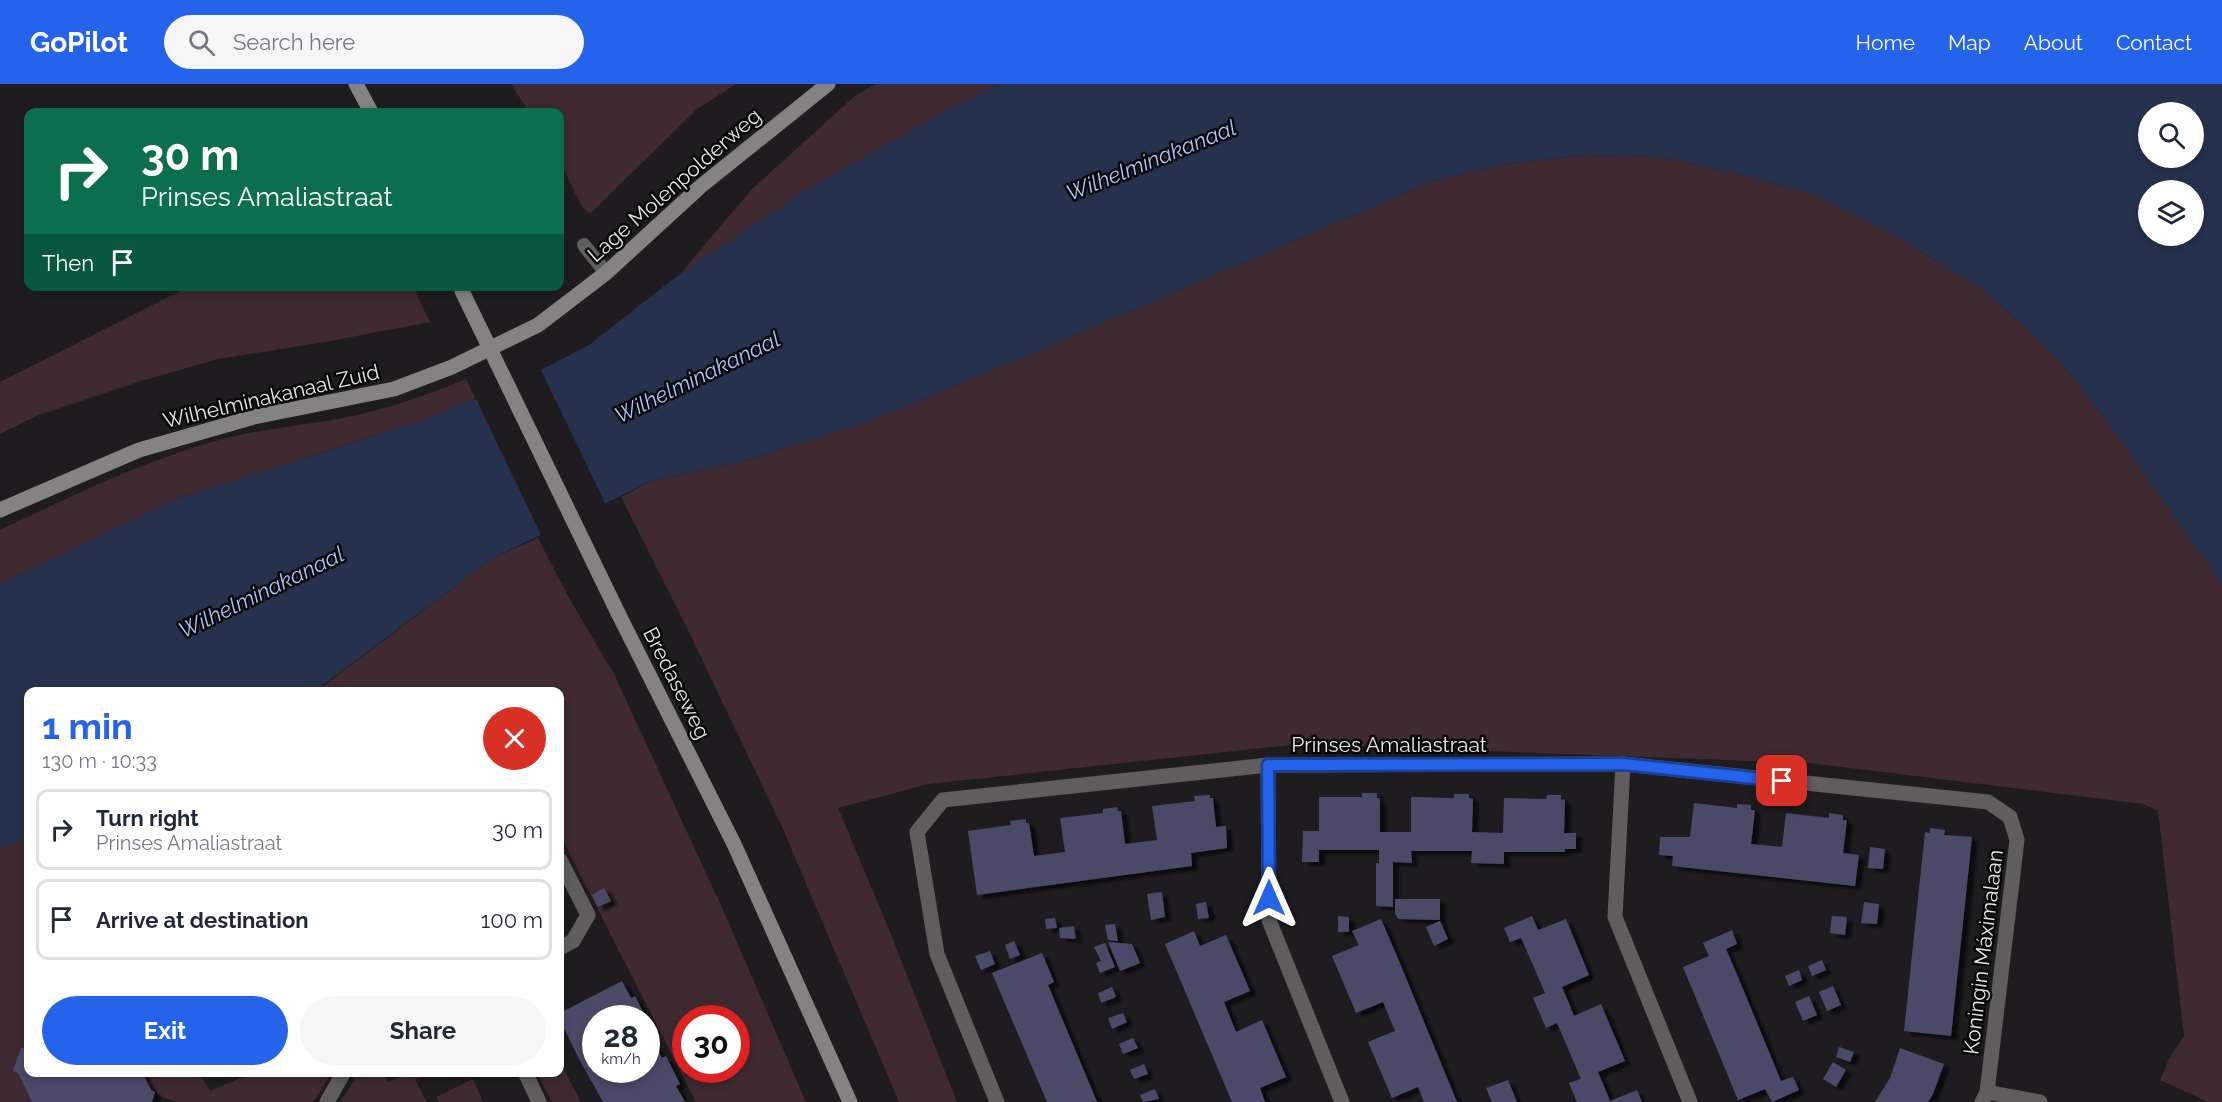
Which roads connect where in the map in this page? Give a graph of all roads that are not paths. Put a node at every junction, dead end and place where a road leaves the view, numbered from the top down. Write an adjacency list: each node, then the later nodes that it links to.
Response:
1 (356, 84): 3 (street)
2 (828, 84): 5 (street, Lage Molenpolderweg)
3 (369, 108)
4 (584, 245): 5 (lane)
5 (606, 273): 7 (street, Lage Molenpolderweg)
6 (462, 291): 19 (street, Bredaseweg, bridge)
7 (452, 367): 8 (street, Wilhelminakanaal Zuid)
8 (0, 510)
9 (1623, 764): 10 (street, Prinses Amaliastraat); 11 (street, Prinses Amaliastraat); 22 (street)
10 (1268, 765): 20 (street, Prinses Amaliastraat); 21 (street)
11 (2010, 817): 16 (street, Koningin Máximalaan)
12 (564, 870): 13 (street)
13 (564, 946)
14 (341, 1077): 17 (street)
15 (527, 1077): 18 (street)
16 (1984, 1097): 23 (street, Koningin Máximalaan)
17 (327, 1102)
18 (539, 1102)
19 (850, 1102)
20 (997, 1102)
21 (1342, 1102)
22 (1690, 1102)
23 (2040, 1102)

